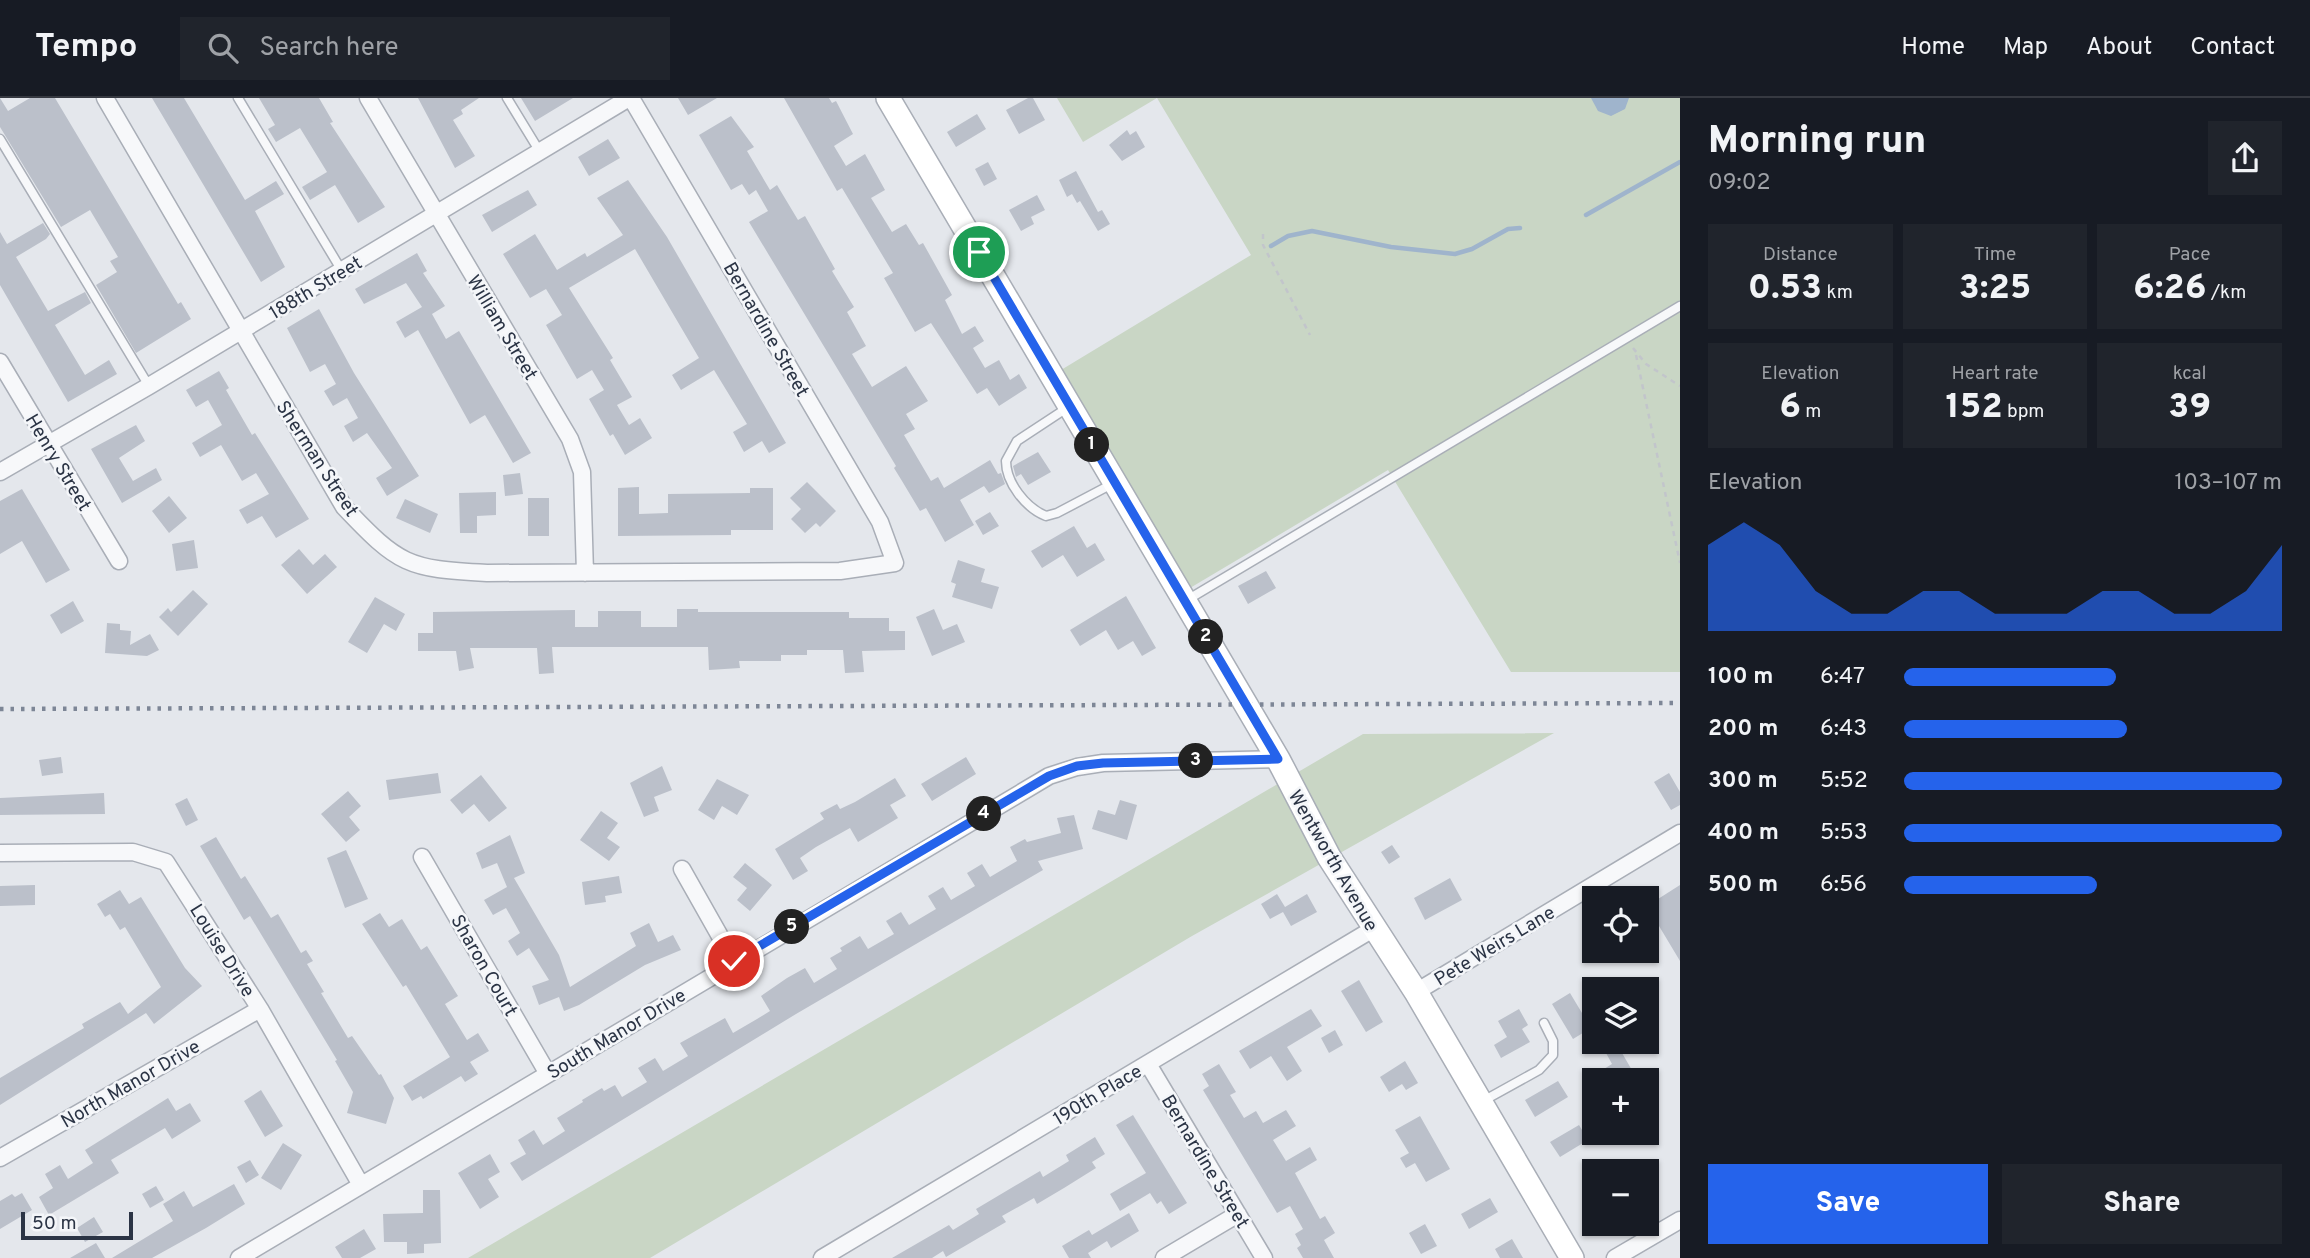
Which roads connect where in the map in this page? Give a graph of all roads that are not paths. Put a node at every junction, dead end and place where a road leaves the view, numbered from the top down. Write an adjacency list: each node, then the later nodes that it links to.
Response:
1 (105, 98): 12 (street, Sherman Street)
2 (239, 98): 10 (lane)
3 (368, 98): 9 (street, William Street)
4 (507, 98): 8 (lane)
5 (630, 98): 8 (street, 188th Street); 20 (street, Bernardine Street)
6 (888, 98): 15 (street, Wentworth Avenue)
7 (0, 139): 14 (lane)
8 (540, 153): 9 (street, 188th Street)
9 (436, 213): 10 (street, 188th Street); 21 (street, William Street)
10 (342, 271): 12 (street, 188th Street)
11 (1680, 306): 22 (lane)
12 (240, 332): 14 (street, 188th Street); 21 (street, Sherman Street)
13 (0, 362): 16 (street, Henry Street)
14 (149, 386): 16 (street, 188th Street)
15 (1070, 407): 18 (street, Wentworth Avenue); 18 (lane)
16 (48, 443): 17 (street, 188th Street); 19 (street, Henry Street)
17 (0, 472)
18 (1115, 482): 22 (street, Wentworth Avenue)
19 (119, 561)
20 (895, 563): 21 (street, Sherman Street)
21 (585, 573)
22 (1185, 602): 23 (street, Wentworth Avenue)
23 (1278, 759): 28 (street, Wentworth Avenue); 29 (street, South Manor Drive)
24 (1680, 833): 30 (street, Pete Weirs Lane)
25 (0, 853): 31 (street, Louise Drive)
26 (422, 857): 34 (street, Sharon Court)
27 (682, 869): 29 (street)
28 (1373, 929): 30 (street, Wentworth Avenue); 33 (street, 190th Place)
29 (734, 961): 34 (street, South Manor Drive)
30 (1416, 992): 35 (street, Wentworth Avenue)
31 (260, 1009): 36 (street, North Manor Drive); 37 (street, Louise Drive)
32 (1544, 1023): 35 (lane)
33 (1147, 1064): 38 (street, Bernardine Street); 41 (street, 190th Place)
34 (548, 1074): 37 (street, South Manor Drive)
35 (1481, 1102): 44 (street, Wentworth Avenue)
36 (0, 1158)
37 (361, 1185): 40 (street, South Manor Drive)
38 (1238, 1214): 42 (street); 43 (street, Bernardine Street)
39 (1680, 1220): 45 (street)
40 (239, 1258)
41 (822, 1258)
42 (1164, 1258)
43 (1264, 1258)
44 (1572, 1258)
45 (1615, 1258)

